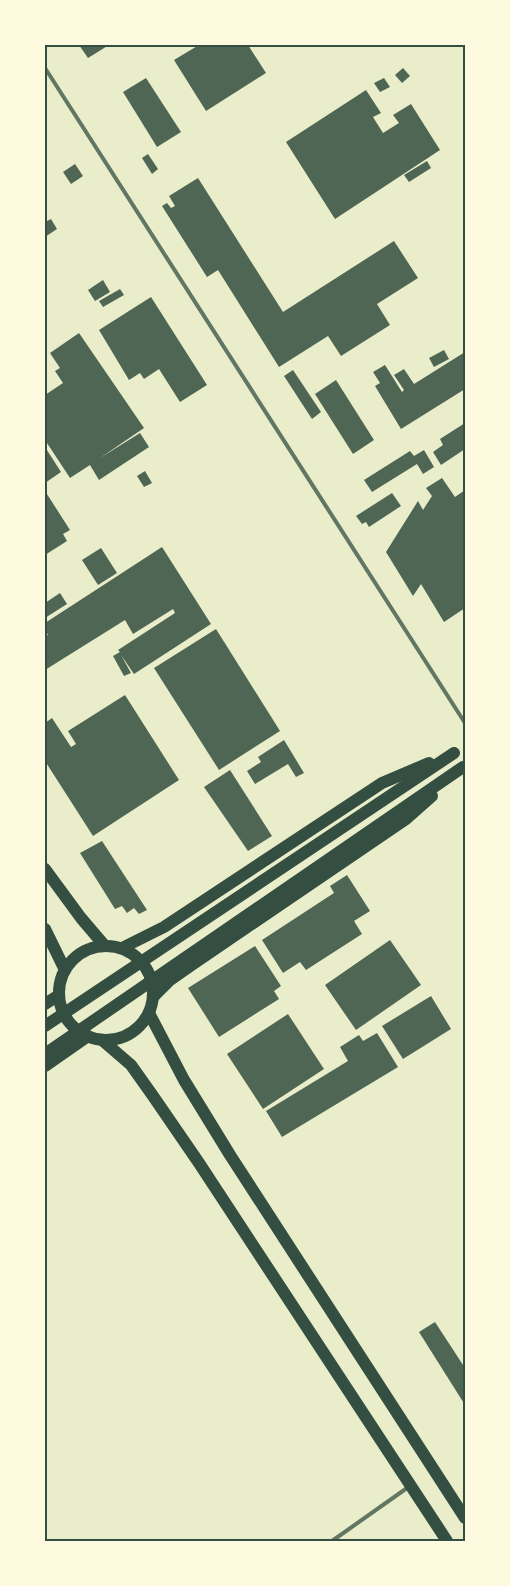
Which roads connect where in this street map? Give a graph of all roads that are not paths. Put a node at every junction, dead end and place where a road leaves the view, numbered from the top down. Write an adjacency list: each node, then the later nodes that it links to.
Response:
1 (45, 68): 2 (lane)
2 (465, 723)
3 (460, 750): 8 (highway); 14 (highway)
4 (464, 766): 11 (highway); 17 (highway)
5 (45, 869): 7 (highway)
6 (45, 928): 9 (highway)
7 (104, 945): 8 (highway); 9 (highway)
8 (122, 948): 11 (highway)
9 (65, 970): 10 (highway)
10 (59, 995): 12 (highway); 15 (highway)
11 (153, 997): 13 (highway)
12 (45, 1004)
13 (149, 1013): 16 (highway); 20 (highway)
14 (45, 1026)
15 (88, 1036): 16 (highway); 18 (highway)
16 (102, 1040): 19 (highway)
17 (45, 1054)
18 (45, 1066)
19 (411, 1485): 21 (lane); 22 (highway)
20 (465, 1518)
21 (332, 1541)
22 (447, 1541)

